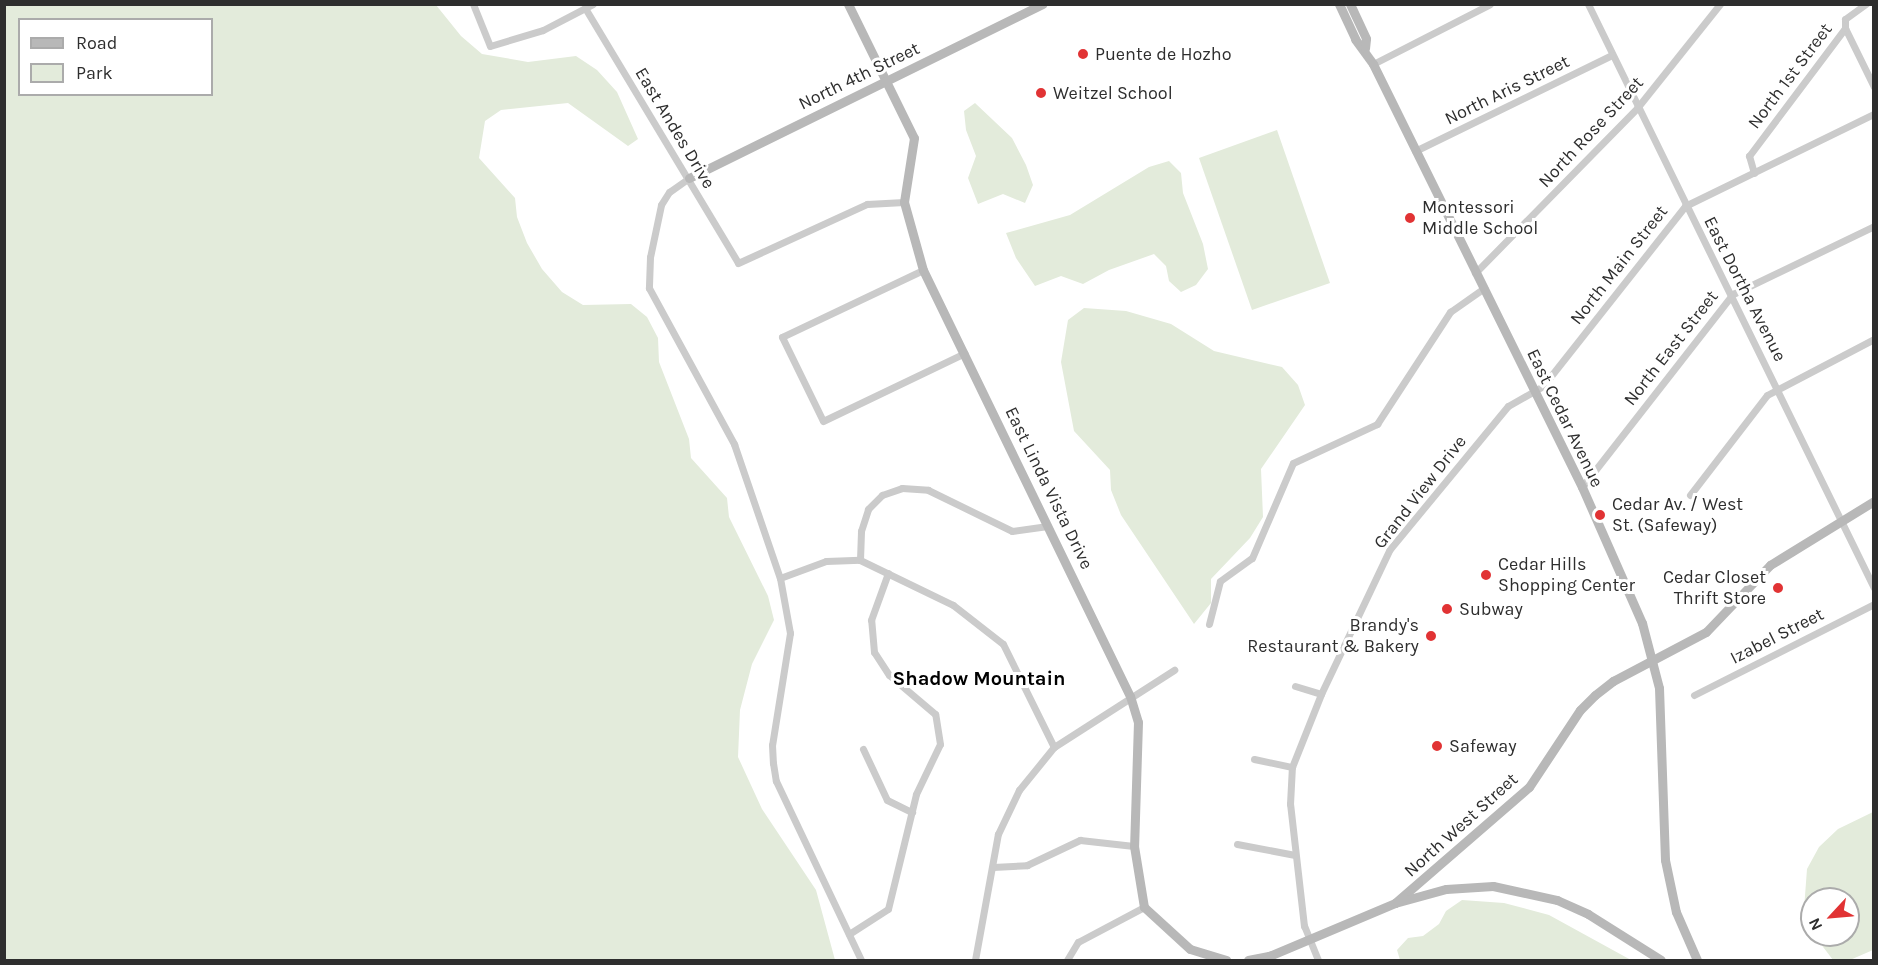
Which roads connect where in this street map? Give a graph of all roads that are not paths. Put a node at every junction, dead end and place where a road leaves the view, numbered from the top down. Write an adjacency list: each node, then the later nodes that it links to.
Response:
1 (473, 4): 10 (street)
2 (1043, 4): 15 (street, North 4th Street)
3 (1339, 4): 12 (street, East Cedar Avenue)
4 (1350, 4): 12 (street, East Cedar Avenue)
5 (1490, 4): 14 (street)
6 (1588, 4): 13 (street, East Dortha Avenue)
7 (1720, 4): 17 (street, North Rose Street)
8 (1866, 4): 11 (street, North 1st Street)
9 (850, 5): 15 (street, East Linda Vista Drive)
10 (589, 6): 21 (street, East Andes Drive)
11 (1845, 28): 16 (street); 20 (street, North 1st Street)
12 (1365, 48): 14 (street, East Cedar Avenue)
13 (1612, 56): 17 (street, East Dortha Avenue); 19 (street, North Aris Street)
14 (1373, 64): 19 (street, East Cedar Avenue)
15 (886, 81): 21 (street, North 4th Street); 22 (street, East Linda Vista Drive)
16 (1874, 87)
17 (1637, 108): 23 (street, East Dortha Avenue); 26 (street, North Rose Street)
18 (1874, 114): 20 (street, North Main Street)
19 (1415, 151): 26 (street, East Cedar Avenue)
20 (1754, 172): 23 (street, North Main Street)
21 (689, 178): 22 (street, East Andes Drive); 40 (street)
22 (904, 202): 25 (street, East Linda Vista Drive)
23 (1685, 206): 28 (street, East Dortha Avenue); 32 (street, North Main Street)
24 (1874, 226): 28 (street, North East Street)
25 (923, 270): 30 (street, East Linda Vista Drive); 30 (street)
26 (1475, 273): 27 (street, East Cedar Avenue)
27 (1484, 288): 32 (street, East Cedar Avenue); 43 (street)
28 (1733, 294): 31 (street, East Dortha Avenue); 33 (street, North East Street)
29 (1874, 339): 31 (street)
30 (965, 353): 37 (street, East Linda Vista Drive)
31 (1777, 387): 34 (street); 36 (street, East Dortha Avenue)
32 (1533, 391): 33 (street, East Cedar Avenue); 47 (street, Grand View Drive)
33 (1582, 487): 44 (street, East Cedar Avenue)
34 (1690, 495)
35 (1874, 501): 36 (street, North West Street)
36 (1841, 519): 41 (street, East Dortha Avenue); 44 (street, North West Street)
37 (1048, 526): 38 (street); 49 (street, East Linda Vista Drive)
38 (860, 560): 39 (street); 40 (street)
39 (888, 573): 50 (street); 54 (street)
40 (780, 578): 61 (street)
41 (1874, 588)
42 (1874, 604): 48 (street, Izabel Street)
43 (1209, 624)
44 (1653, 660): 59 (street, North West Street); 71 (street, East Cedar Avenue)
45 (1174, 670): 49 (street)
46 (1295, 686): 47 (street)
47 (1321, 694): 53 (street, Grand View Drive)
48 (1694, 695)
49 (1130, 696): 50 (street); 56 (street, East Linda Vista Drive)
50 (1054, 747): 58 (street)
51 (863, 749): 54 (street)
52 (1254, 759): 53 (street)
53 (1292, 767): 57 (street, Grand View Drive)
54 (912, 812): 61 (street)
55 (1237, 844): 57 (street)
56 (1134, 846): 58 (street); 60 (street, East Linda Vista Drive)
57 (1295, 855): 62 (street, Grand View Drive)
58 (993, 867): 65 (street)
59 (1395, 903): 62 (street); 70 (street)
60 (1144, 907): 66 (street); 67 (street)
61 (849, 934): 64 (street)
62 (1308, 939): 63 (street); 69 (street, Grand View Drive)
63 (1269, 958): 68 (street)
64 (861, 960)
65 (975, 960)
66 (1067, 960)
67 (1226, 960)
68 (1248, 960)
69 (1318, 960)
70 (1661, 960)
71 (1697, 960)

